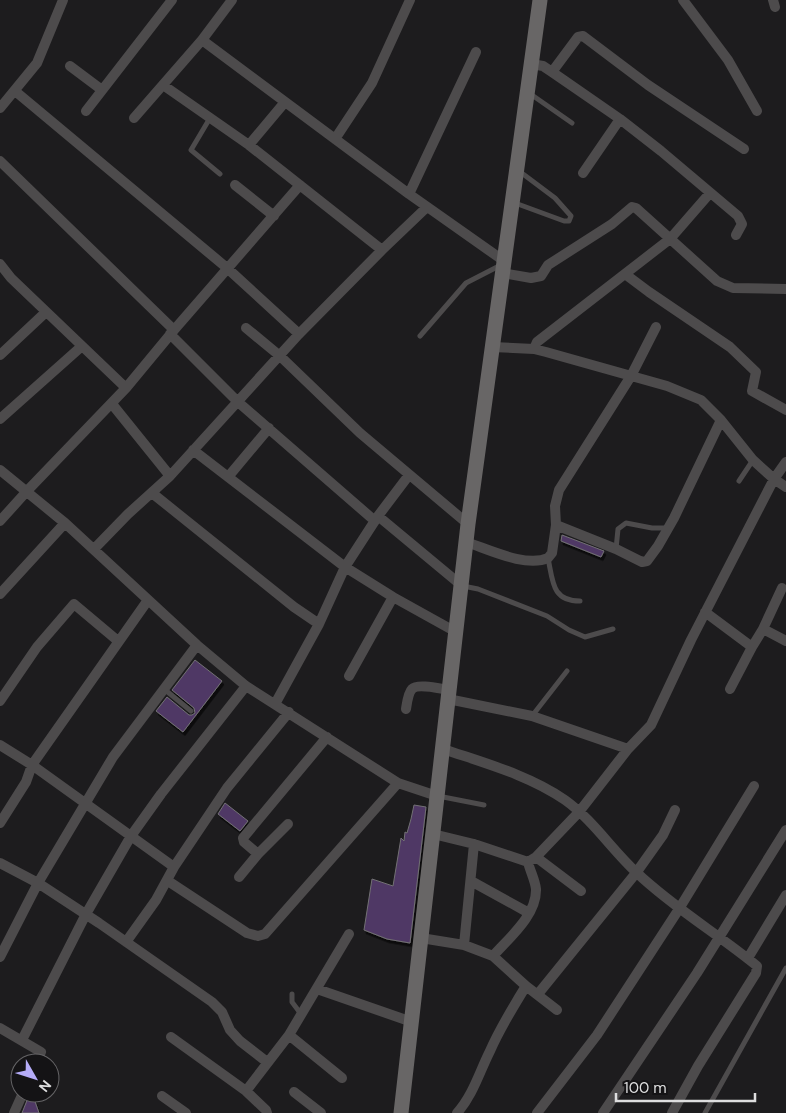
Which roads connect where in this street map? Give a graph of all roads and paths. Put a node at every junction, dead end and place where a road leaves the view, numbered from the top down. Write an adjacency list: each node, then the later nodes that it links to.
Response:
1 (63, 0): 14 (street)
2 (172, 0): 13 (street)
3 (232, 0): 7 (street)
4 (410, 0): 24 (street)
5 (540, 0): 9 (street)
6 (683, 0): 19 (street)
7 (202, 40): 12 (street); 16 (street)
8 (476, 52): 34 (street)
9 (531, 64): 11 (street); 15 (street)
10 (70, 66): 13 (street)
11 (552, 72): 22 (street); 26 (street)
12 (163, 84): 20 (street); 21 (street)
13 (102, 90): 18 (street)
14 (15, 91): 17 (street); 43 (street)
15 (528, 93): 23 (lane); 28 (street)
16 (285, 102): 24 (street); 25 (street)
17 (0, 108)
18 (86, 111)
19 (757, 111)
20 (134, 118)
21 (210, 118): 25 (street); 30 (lane)
22 (620, 119): 29 (street); 33 (street)
23 (572, 124)
24 (334, 139): 34 (street)
25 (250, 145): 32 (street)
26 (744, 149)
27 (0, 161): 49 (street)
28 (517, 169): 35 (street); 35 (lane)
29 (583, 173)
30 (220, 174)
31 (235, 185): 37 (street)
32 (300, 186): 37 (street); 40 (street)
33 (710, 193): 38 (street); 39 (street)
34 (409, 194): 36 (street)
35 (512, 201): 42 (street)
36 (428, 207): 40 (street); 42 (street)
37 (274, 216): 43 (street)
38 (736, 235)
39 (670, 239): 42 (street); 44 (street); 45 (street)
40 (382, 250): 50 (street)
41 (0, 264): 46 (street)
42 (504, 266): 51 (lane); 53 (street)
43 (227, 268): 49 (street); 50 (street)
44 (625, 274): 54 (street); 61 (street)
45 (786, 289)
46 (46, 312): 52 (street); 55 (street)
47 (656, 327): 57 (street)
48 (246, 328): 56 (street)
49 (172, 332): 58 (street); 59 (street)
50 (299, 334): 56 (street)
51 (420, 336)
52 (82, 346): 58 (street); 62 (street)
53 (492, 347): 54 (street); 80 (street)
54 (534, 349): 57 (street)
55 (0, 355)
56 (280, 356): 59 (street); 69 (street)
57 (631, 376): 63 (street); 81 (street)
58 (126, 388): 60 (street)
59 (238, 402): 64 (street); 65 (street)
60 (112, 404): 70 (street); 75 (street)
61 (786, 410)
62 (0, 419)
63 (721, 420): 66 (street); 82 (street)
64 (269, 428): 71 (street); 77 (street)
65 (194, 450): 70 (street); 71 (street)
66 (753, 460): 72 (street); 73 (lane)
67 (786, 462): 72 (street)
68 (0, 470): 75 (street)
69 (409, 475): 77 (street); 80 (street)
70 (170, 476): 76 (street)
71 (228, 477): 87 (street)
72 (774, 479): 74 (street); 94 (street)
73 (738, 481)
74 (786, 487)
75 (27, 491): 78 (street); 79 (street)
76 (152, 493): 85 (street); 95 (street)
77 (377, 518): 87 (street); 88 (street)
78 (0, 521)
79 (64, 523): 85 (street); 90 (street)
80 (468, 524): 83 (street)
81 (556, 525): 84 (street); 86 (street)
82 (667, 528): 84 (lane); 84 (street)
83 (466, 542): 86 (street); 88 (street)
84 (616, 549)
85 (94, 550): 92 (street)
86 (548, 558): 93 (lane)
87 (345, 568): 91 (street); 95 (street)
88 (461, 586): 96 (lane); 98 (street)
89 (782, 588): 97 (street)
90 (0, 594)
91 (393, 597): 98 (street); 104 (street)
92 (148, 600): 99 (street); 101 (street)
93 (580, 601)
94 (705, 612): 102 (street); 118 (street)
95 (318, 624): 110 (street)
96 (613, 629)
97 (763, 629): 100 (street); 102 (street)
98 (456, 632): 108 (street)
99 (118, 641): 109 (street); 119 (street)
100 (786, 641)
101 (197, 645): 105 (street); 106 (street)
102 (752, 647): 107 (street)
103 (567, 671): 114 (lane)
104 (349, 676)
105 (246, 686): 110 (street); 131 (street)
106 (164, 689): 112 (lane); 123 (street)
107 (730, 689)
108 (449, 694): 111 (street); 114 (street); 117 (street)
109 (0, 701)
110 (276, 704): 113 (street)
111 (406, 709)
112 (191, 711)
113 (290, 712): 115 (street); 136 (street)
114 (532, 716): 118 (street)
115 (327, 737): 120 (street); 133 (street)
116 (0, 745): 119 (street)
117 (443, 749): 122 (street); 126 (street)
118 (628, 749): 126 (street)
119 (32, 765): 123 (street); 127 (street)
120 (398, 783): 122 (street); 139 (street)
121 (754, 786): 144 (street)
122 (437, 796): 124 (lane); 130 (street)
123 (85, 802): 131 (street); 141 (street)
124 (484, 805)
125 (675, 810): 137 (street)
126 (579, 812): 134 (street); 137 (street)
127 (0, 823)
128 (288, 824): 133 (street)
129 (786, 830): 149 (street)
130 (433, 834): 132 (street); 148 (street)
131 (130, 836): 136 (street); 146 (street)
132 (474, 844): 134 (street); 140 (street)
133 (258, 854): 138 (street)
134 (532, 860): 142 (street); 145 (street)
135 (0, 863): 141 (street)
136 (174, 867): 139 (street)
137 (636, 872): 144 (street); 159 (street)
138 (239, 877)
139 (168, 881): 150 (street)
140 (471, 881): 145 (street); 151 (street)
141 (38, 884): 146 (street); 153 (street)
142 (581, 891)
143 (786, 895): 154 (street)
144 (680, 909): 149 (street); 178 (street)
145 (529, 913): 152 (street)
146 (86, 914): 150 (street); 166 (street)
147 (349, 934): 157 (street)
148 (421, 938): 151 (street); 162 (street)
149 (720, 938): 154 (street); 179 (street)
150 (126, 942): 168 (street)
151 (464, 945): 152 (street)
152 (493, 956): 156 (street)
153 (0, 957)
154 (748, 958): 180 (street)
155 (786, 968): 181 (lane)
156 (526, 986): 159 (street); 177 (street)
157 (317, 988): 161 (street); 162 (street)
158 (292, 994): 161 (lane)
159 (538, 994): 160 (street)
160 (557, 1010)
161 (302, 1015): 164 (street)
162 (412, 1022): 176 (street)
163 (0, 1028): 166 (street)
164 (289, 1035): 168 (street); 169 (street)
165 (171, 1037): 170 (street)
166 (22, 1040): 167 (street)
167 (41, 1053)
168 (267, 1062): 170 (street)
169 (342, 1078)
170 (246, 1091): 174 (street)
171 (294, 1092): 175 (street)
172 (162, 1096): 173 (street)
173 (186, 1113)
174 (267, 1113)
175 (321, 1113)
176 (402, 1113)
177 (457, 1113)
178 (538, 1113)
179 (603, 1113)
180 (672, 1113)
181 (705, 1113)

